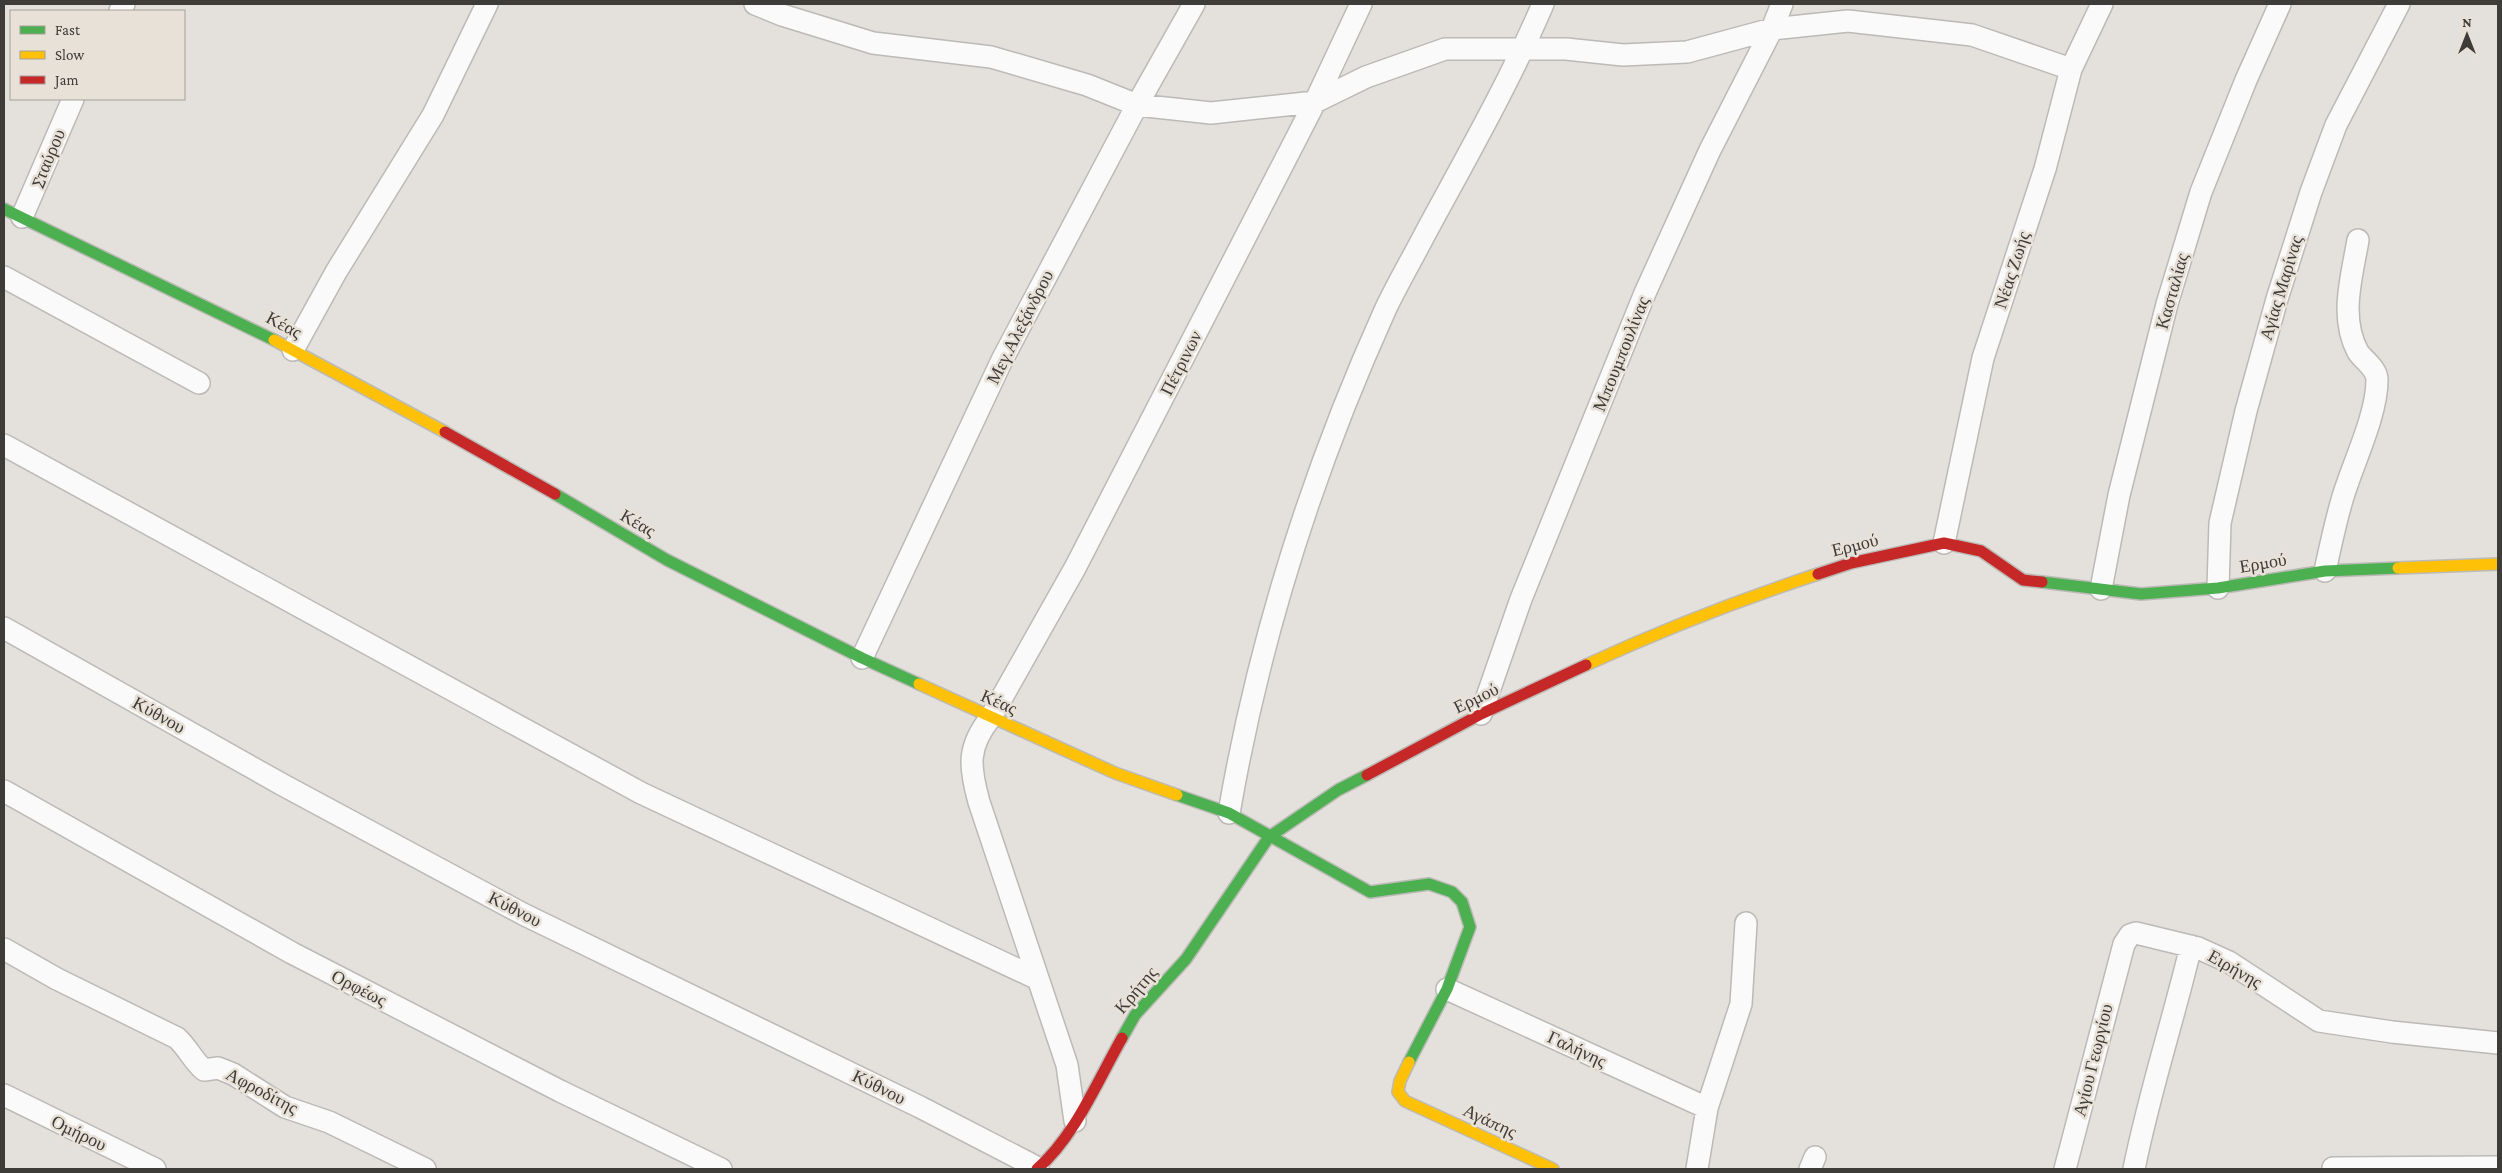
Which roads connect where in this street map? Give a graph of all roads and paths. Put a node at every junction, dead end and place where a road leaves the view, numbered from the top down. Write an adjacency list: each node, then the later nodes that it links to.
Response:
1 (487, 4): 19 (street)
2 (755, 4): 15 (street)
3 (1194, 4): 15 (street, Μεγ.Αλεξάνδρου)
4 (1361, 4): 14 (street, Πέτρινων)
5 (1543, 4): 11 (street)
6 (1782, 4): 10 (street, Μπουμπουλίνας)
7 (2102, 4): 12 (street, Νέας Ζωής)
8 (2280, 4): 26 (street, Κασταλίας)
9 (2399, 4): 25 (street, Αγίας Μαρίνας)
10 (1772, 29): 11 (street); 12 (street); 29 (street, Μπουμπουλίνας)
11 (1524, 49): 14 (street); 32 (street)
12 (2071, 68): 22 (street, Νέας Ζωής)
13 (72, 100): 16 (street, Σταύρου)
14 (1315, 102): 15 (street); 30 (street, Πέτρινων)
15 (1138, 105): 28 (street, Μεγ.Αλεξάνδρου)
16 (13, 213): 19 (street, Κέας)
17 (2358, 240): 24 (street)
18 (4, 277): 20 (street)
19 (293, 350): 28 (street, Κέας)
20 (199, 383)
21 (4, 446): 37 (street)
22 (1944, 543): 26 (street, Ερμού); 29 (street, Ερμού)
23 (2498, 564): 24 (street, Ερμού)
24 (2324, 571): 25 (street, Ερμού)
25 (2218, 588): 26 (street, Ερμού)
26 (2101, 589)
27 (4, 628): 49 (street, Κύθνου)
28 (862, 658): 30 (street, Κέας)
29 (1482, 714): 33 (street, Ερμού)
30 (991, 717): 32 (street, Κέας); 37 (street, Πέτρινων)
31 (4, 790): 48 (street, Ορφέως)
32 (1229, 813): 33 (street, Κέας)
33 (1269, 837): 38 (street, Κέας); 43 (street, Κρήτης)
34 (1746, 923): 42 (street)
35 (2191, 946): 39 (street, Ειρήνης); 52 (street, Αγίου Γεωργίου); 53 (street, Ειρήνης)
36 (4, 949): 47 (street, Αφροδίτης)
37 (1038, 980): 43 (street, Πέτρινων)
38 (1447, 989): 41 (street, Κέας); 42 (street, Γαλήνης)
39 (2498, 1043)
40 (4, 1095): 46 (street, Ομήρου)
41 (1413, 1105): 50 (street, Αγάπης)
42 (1707, 1108): 51 (street)
43 (1075, 1121): 49 (street, Κρήτης)
44 (2498, 1167): 45 (street)
45 (2333, 1168)
46 (155, 1169)
47 (425, 1169)
48 (721, 1169)
49 (1037, 1169)
50 (1553, 1169)
51 (1697, 1169)
52 (2065, 1169)
53 (2134, 1169)

